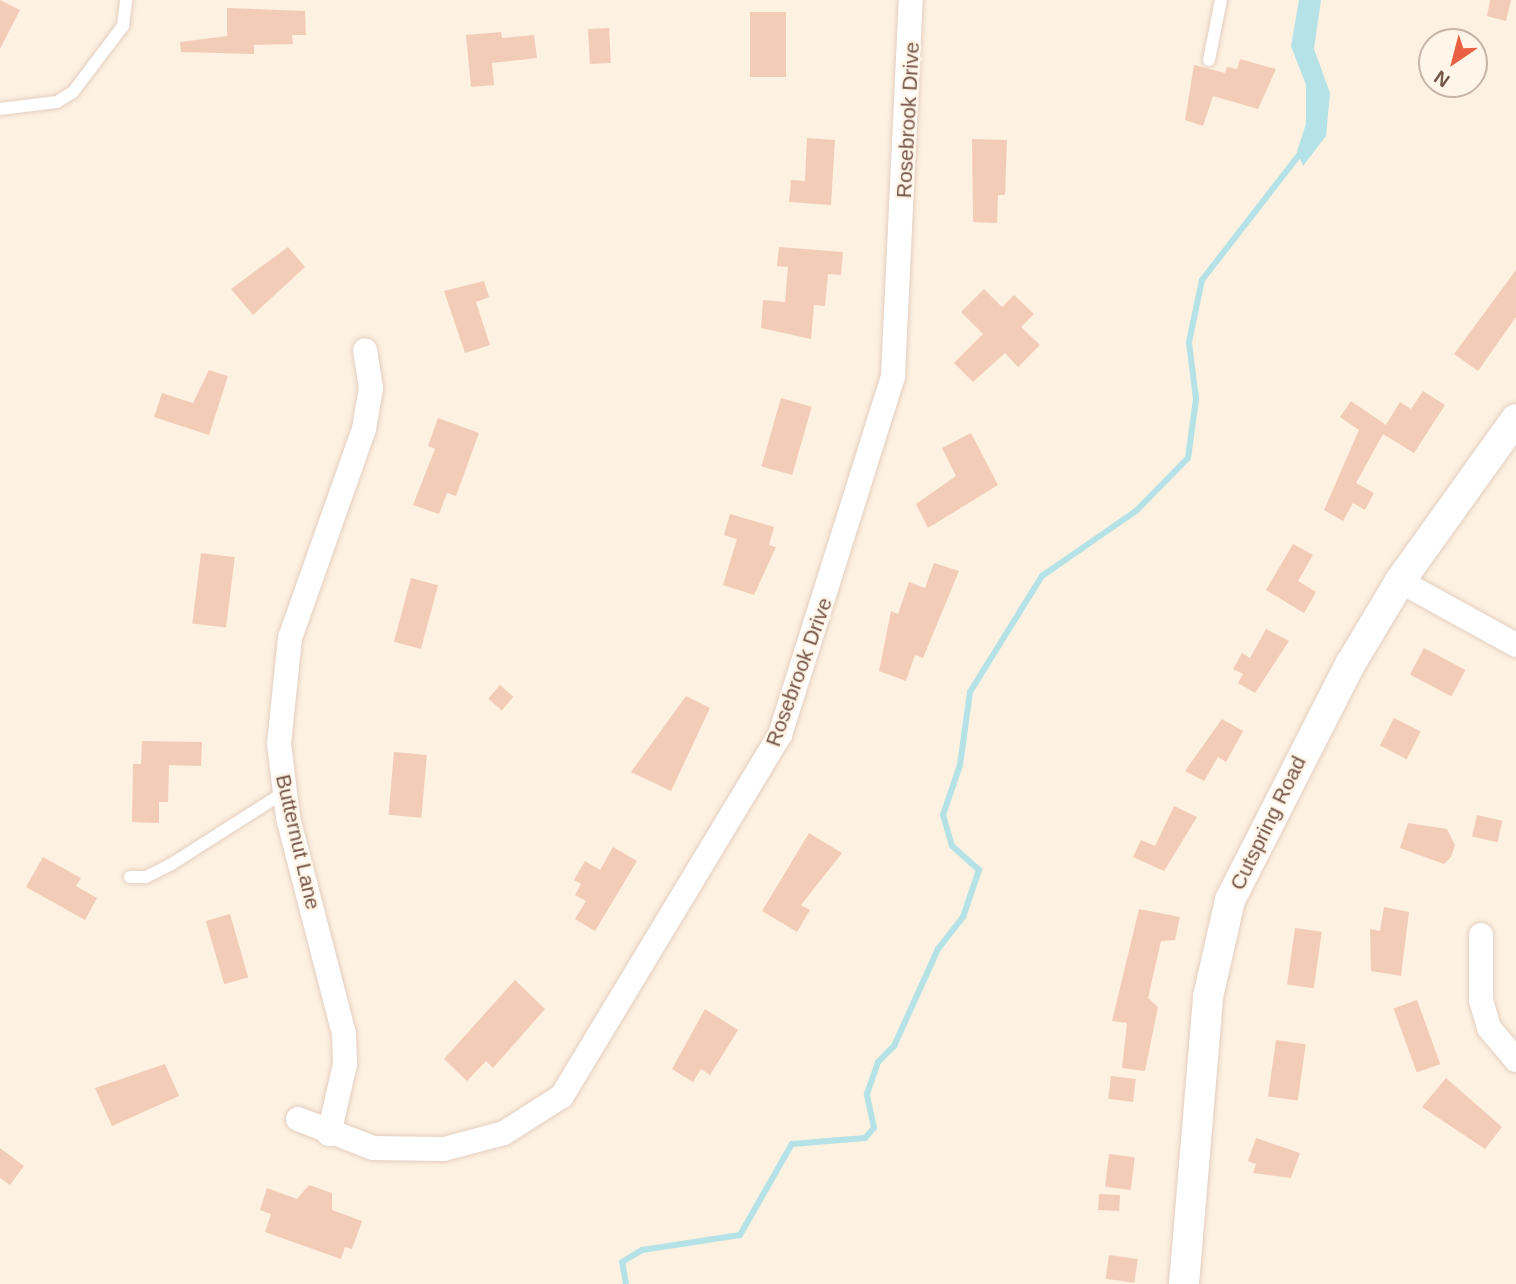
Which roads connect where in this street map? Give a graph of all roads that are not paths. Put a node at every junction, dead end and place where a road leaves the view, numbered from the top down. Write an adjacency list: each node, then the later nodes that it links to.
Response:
1 (127, 0): 5 (lane)
2 (911, 0): 15 (street, Rosebrook Drive)
3 (1221, 0): 4 (lane)
4 (1209, 60)
5 (0, 109)
6 (365, 350): 10 (street, Butternut Lane)
7 (1516, 419): 8 (street, Cutspring Road)
8 (1401, 581): 9 (street); 16 (street, Cutspring Road)
9 (1516, 645)
10 (283, 793): 11 (lane); 15 (street, Butternut Lane)
11 (130, 877)
12 (1481, 935): 13 (street)
13 (1516, 1060)
14 (298, 1119): 15 (street, Rosebrook Drive)
15 (329, 1134)
16 (1184, 1284)

